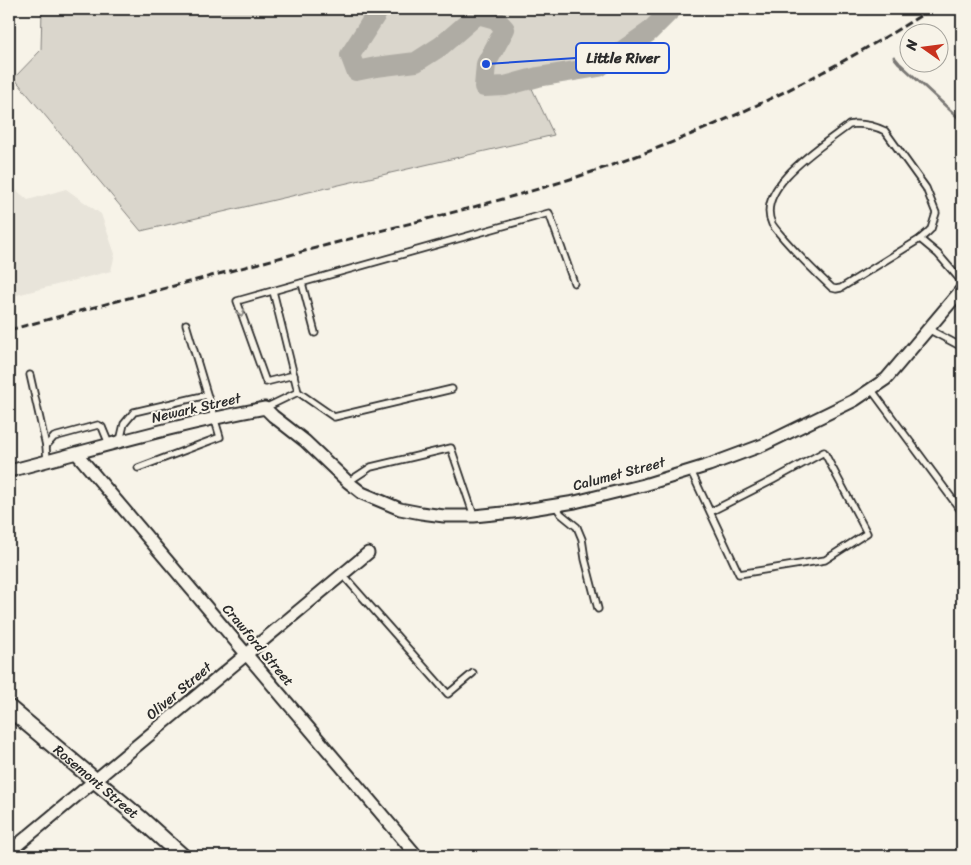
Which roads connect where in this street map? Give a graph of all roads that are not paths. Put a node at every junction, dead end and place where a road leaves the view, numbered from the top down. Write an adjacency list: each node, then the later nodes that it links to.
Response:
1 (920, 239): 1 (lane); 2 (lane)
2 (962, 282)
3 (302, 283): 4 (lane); 6 (lane); 9 (lane)
4 (574, 283)
5 (962, 288): 8 (street, Calumet Street)
6 (273, 291): 12 (lane); 12 (lane, one-way to 12)
7 (186, 324): 16 (lane)
8 (928, 329): 10 (lane); 14 (street, Calumet Street)
9 (316, 333)
10 (962, 347)
11 (30, 374): 20 (lane)
12 (294, 375): 15 (lane)
13 (452, 389): 15 (lane)
14 (871, 389): 25 (street, Calumet Street); 29 (lane)
15 (298, 392): 17 (lane)
16 (207, 395): 18 (lane); 19 (lane)
17 (265, 408): 18 (street, Newark Street); 26 (street)
18 (214, 418): 19 (street, Newark Street); 23 (lane)
19 (115, 443): 20 (lane); 21 (street, Newark Street)
20 (46, 446): 22 (lane)
21 (77, 454): 22 (street, Newark Street); 34 (street, Crawford Street)
22 (47, 461): 24 (street, Newark Street)
23 (138, 468)
24 (9, 471)
25 (690, 471): 27 (street, Calumet Street); 28 (lane)
26 (348, 482): 30 (street, Calumet Street); 30 (lane)
27 (555, 505): 30 (street, Calumet Street); 33 (lane)
28 (710, 512): 28 (lane)
29 (962, 512)
30 (474, 516)
31 (368, 553): 32 (street, Oliver Street)
32 (342, 574): 34 (street, Oliver Street); 35 (lane)
33 (598, 609)
34 (246, 654): 37 (street, Oliver Street); 40 (street, Crawford Street)
35 (472, 673)
36 (9, 708): 37 (main road, Rosemont Street)
37 (95, 780): 38 (street, Oliver Street); 39 (main road, Rosemont Street)
38 (9, 852)
39 (182, 856)
40 (417, 856)

